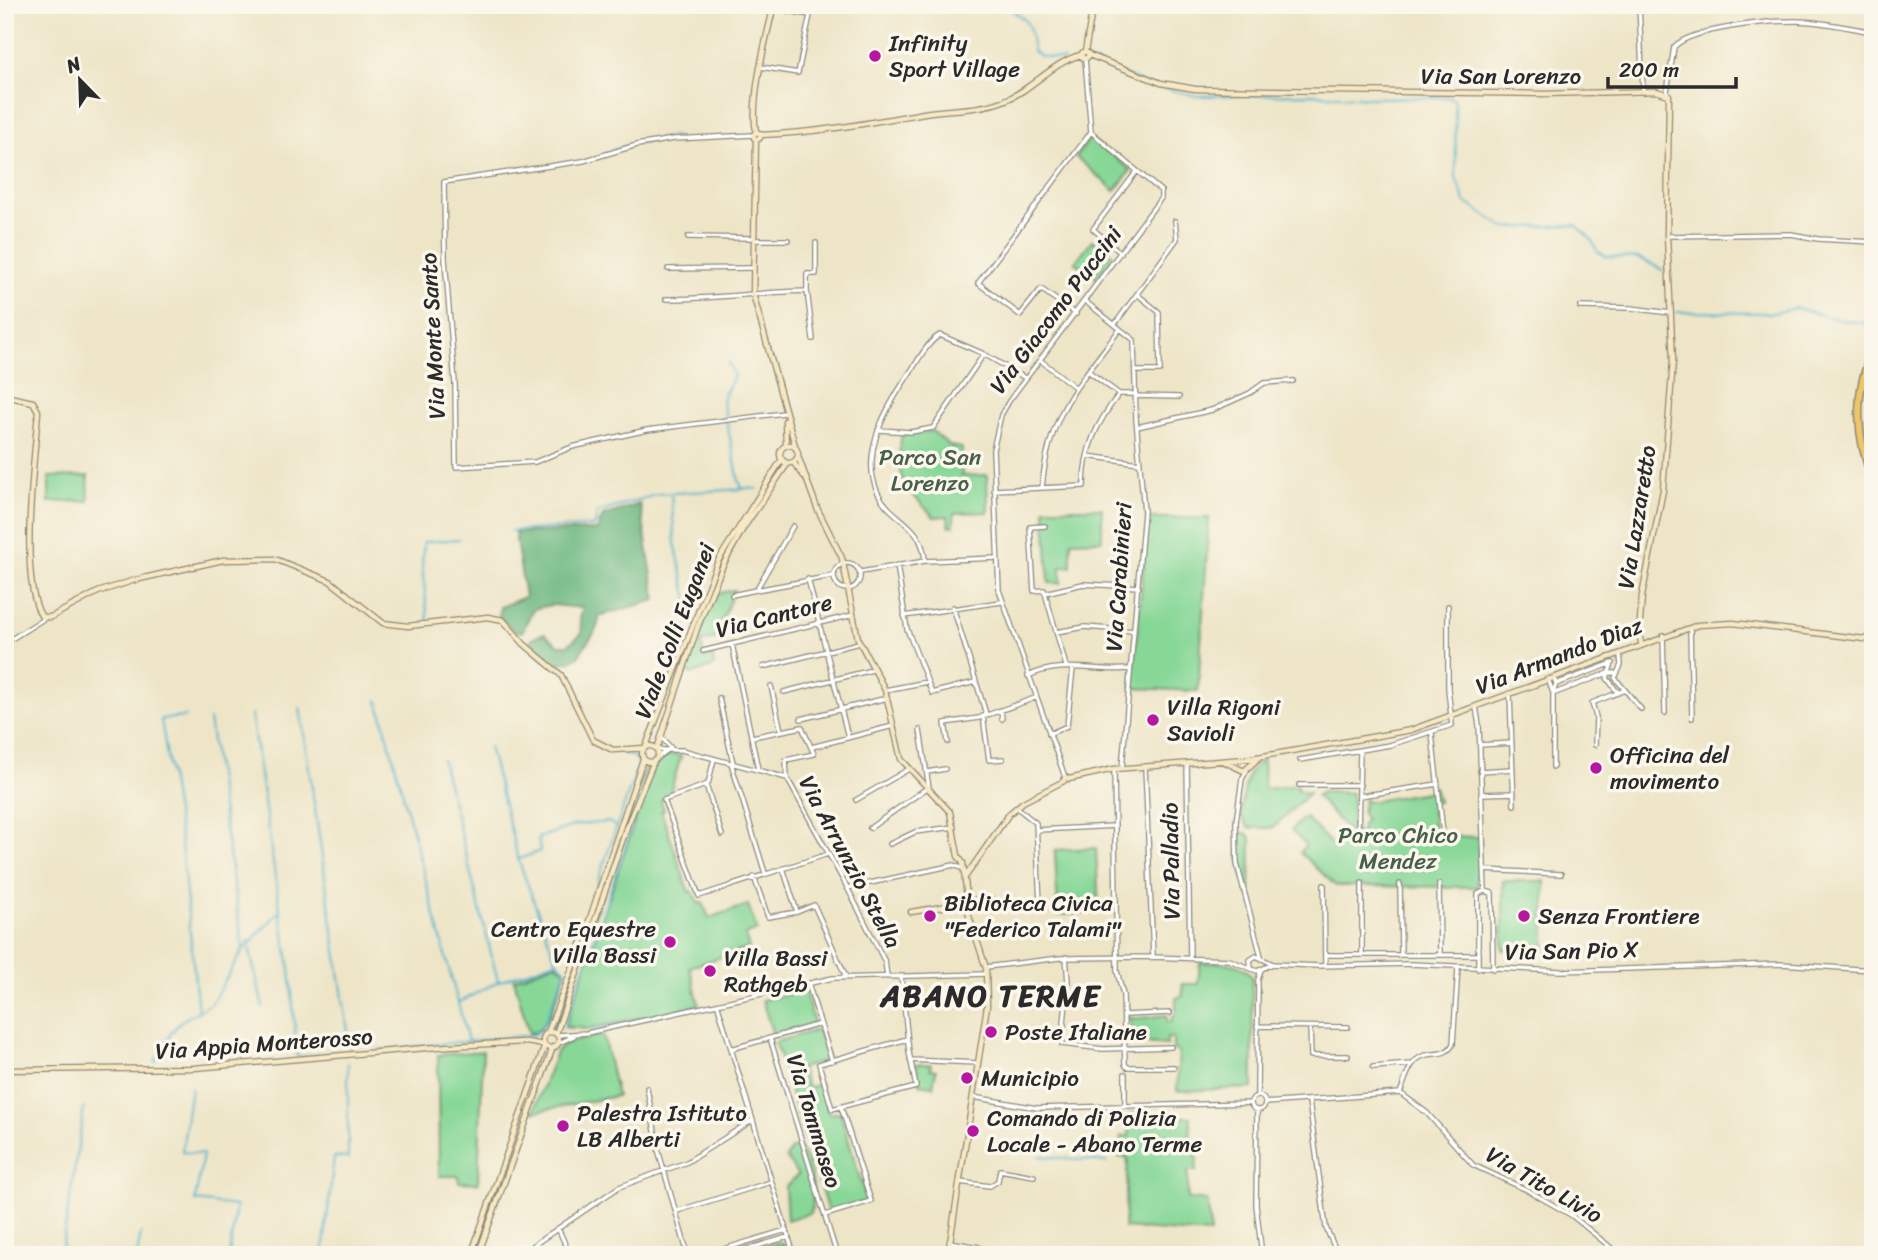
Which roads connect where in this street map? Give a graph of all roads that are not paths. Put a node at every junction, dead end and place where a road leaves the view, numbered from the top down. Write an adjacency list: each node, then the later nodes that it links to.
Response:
1 (817, 5): 5 (street)
2 (1093, 5): 7 (street)
3 (1639, 5): 9 (street)
4 (774, 7): 5 (street); 8 (street)
5 (810, 15): 8 (street)
6 (1873, 32): 10 (street)
7 (1085, 55): 9 (street, Via San Lorenzo); 11 (street); 12 (street)
8 (761, 67): 12 (street)
9 (1643, 92): 10 (street, Via San Lorenzo)
10 (1667, 92): 15 (street, Via Lazzaretto)
11 (1091, 132): 13 (street); 31 (street)
12 (756, 136): 17 (street); 47 (street, Via Monte Santo)
13 (1137, 171): 21 (street, Via Giacomo Puccini); 21 (street)
14 (1175, 221): 26 (street)
15 (1667, 236): 19 (street); 30 (street, Via Lazzaretto)
16 (688, 237): 17 (street)
17 (752, 239): 18 (street); 22 (street)
18 (788, 240)
19 (1873, 242)
20 (816, 243): 24 (street)
21 (1121, 253): 28 (street, Via Giacomo Puccini)
22 (752, 268): 23 (street); 25 (street)
23 (668, 269)
24 (807, 291): 25 (street); 34 (street)
25 (753, 292): 27 (street); 47 (street)
26 (1138, 295): 32 (street); 39 (street)
27 (666, 299)
28 (1086, 302): 31 (street, Via Giacomo Puccini); 32 (street)
29 (1580, 307): 30 (street)
30 (1670, 313): 89 (street, Via Lazzaretto)
31 (1076, 314): 37 (street, Via Giacomo Puccini)
32 (1115, 324): 33 (street)
33 (1121, 328): 38 (street); 39 (street, Via Carabinieri)
34 (813, 339)
35 (1873, 351): 58 (highway)
36 (984, 354): 40 (street); 49 (street); 49 (street)
37 (1040, 360): 40 (street, Via Giacomo Puccini); 42 (street)
38 (1088, 371): 42 (street); 43 (street)
39 (1135, 371): 44 (street, Via Carabinieri)
40 (1025, 378): 60 (street, Via Giacomo Puccini)
41 (1293, 380): 48 (street)
42 (1076, 388): 59 (street)
43 (1119, 394): 44 (street); 53 (street)
44 (1136, 395): 46 (street); 48 (street, Via Carabinieri)
45 (5, 396): 80 (street)
46 (1179, 397)
47 (784, 413): 50 (street); 51 (street)
48 (1136, 427): 56 (street, Via Carabinieri)
49 (878, 430): 64 (street)
50 (786, 446): 51 (street); 54 (street)
51 (796, 449): 52 (street)
52 (798, 456): 55 (street); 57 (street)
53 (1087, 456): 56 (street); 59 (street)
54 (782, 459): 55 (street); 141 (street, Viale Colli Euganei)
55 (791, 462): 57 (street); 134 (street, Viale Colli Euganei)
56 (1140, 463): 70 (street, Via Carabinieri)
57 (807, 480): 65 (street)
58 (1873, 480)
59 (1042, 488): 60 (street)
60 (994, 490): 63 (street, Via Giacomo Puccini)
61 (793, 526): 72 (street)
62 (1045, 526): 73 (street)
63 (996, 558): 64 (street); 75 (street, Via Giacomo Puccini)
64 (925, 561): 66 (street)
65 (844, 564): 67 (street); 68 (street); 71 (street)
66 (897, 565): 67 (street); 79 (street)
67 (860, 572): 71 (street)
68 (831, 576): 69 (street); 71 (street)
69 (808, 579): 72 (street); 81 (street)
70 (1139, 587): 73 (street); 83 (street, Via Carabinieri)
71 (848, 588): 78 (street)
72 (756, 590): 74 (street)
73 (1045, 593): 84 (street)
74 (732, 595)
75 (1001, 602): 77 (street); 103 (street, Via Giacomo Puccini)
76 (1448, 606): 125 (street)
77 (953, 607): 79 (street); 107 (street)
78 (853, 615): 81 (street, Via Cantore); 88 (street)
79 (904, 616): 106 (street)
80 (45, 618): 87 (street); 145 (street)
81 (819, 622): 90 (street, Via Cantore); 92 (street)
82 (1689, 627): 85 (street, Via Armando Diaz); 86 (street, Via Armando Diaz); 126 (street)
83 (1134, 631): 84 (street); 100 (street, Via Carabinieri)
84 (1056, 632): 96 (street)
85 (1663, 635): 89 (street, Via Armando Diaz); 123 (street)
86 (1873, 640)
87 (5, 643)
88 (859, 643): 92 (street); 99 (street)
89 (1641, 643): 93 (street, Via Armando Diaz)
90 (732, 644): 91 (street, Via Cantore); 135 (street)
91 (703, 652)
92 (826, 652): 97 (street); 104 (street)
93 (1620, 652): 94 (street, Via Armando Diaz); 102 (street)
94 (1612, 654): 95 (street); 105 (street, Via Armando Diaz)
95 (1612, 663): 101 (street); 108 (street)
96 (1066, 666): 98 (street); 103 (street)
97 (763, 667)
98 (1073, 667): 100 (street); 132 (street)
99 (872, 670): 104 (street); 110 (street)
100 (1130, 670): 162 (street, Via Carabinieri)
101 (1608, 673): 102 (street); 113 (street); 114 (street)
102 (1615, 674): 111 (street)
103 (1028, 676): 118 (street, Via Giacomo Puccini)
104 (833, 680): 112 (street); 120 (street)
105 (1550, 680): 108 (street); 113 (street); 115 (street, Via Armando Diaz)
106 (927, 682): 107 (street); 110 (street)
107 (975, 682): 124 (street)
108 (1556, 684): 113 (street)
109 (771, 686): 131 (street)
110 (885, 690): 117 (street)
111 (1625, 690): 114 (street); 121 (street)
112 (784, 692)
113 (1553, 693): 161 (street)
114 (1618, 693): 140 (street)
115 (1510, 694): 119 (street, Via Armando Diaz); 138 (street)
116 (719, 698): 157 (street)
117 (887, 698): 120 (street); 129 (street)
118 (1036, 698): 122 (street); 132 (street, Via Giacomo Puccini)
119 (1476, 707): 125 (street, Via Armando Diaz); 139 (street)
120 (841, 709): 127 (street); 136 (street)
121 (1641, 709)
122 (1000, 710): 124 (street); 128 (street)
123 (1665, 713)
124 (985, 715): 137 (street); 151 (street)
125 (1450, 716): 133 (street); 144 (street, Via Armando Diaz)
126 (1692, 718)
127 (801, 719)
128 (1002, 719)
129 (893, 726): 136 (street); 165 (street)
130 (920, 730): 170 (street)
131 (781, 732): 135 (street); 142 (street)
132 (1049, 734): 172 (street, Via Giacomo Puccini)
133 (1432, 734): 147 (street); 174 (street)
134 (660, 735): 143 (street); 146 (street, Viale Colli Euganei)
135 (752, 737): 164 (street)
136 (848, 737): 142 (street)
137 (948, 742)
138 (1512, 743): 139 (street); 168 (street)
139 (1480, 746): 169 (street)
140 (1595, 746)
141 (645, 747): 145 (street); 146 (street, Viale Colli Euganei); 149 (street, Viale Colli Euganei)
142 (812, 747): 171 (street)
143 (671, 748): 146 (street, Via Arrunzio Stella); 150 (street, Via Arrunzio Stella); 153 (street)
144 (1308, 748): 148 (street, Via Armando Diaz); 152 (street)
145 (629, 750): 149 (street)
146 (657, 750): 153 (street, Viale Colli Euganei)
147 (1360, 750): 152 (street); 177 (street)
148 (1261, 757): 154 (street, Via Armando Diaz); 160 (street, Via Armando Diaz)
149 (643, 758): 153 (street); 247 (street, Viale Colli Euganei)
150 (714, 758): 157 (street, Via Arrunzio Stella); 175 (street)
151 (1003, 758)
152 (1309, 758): 155 (street)
153 (655, 759): 248 (street, Viale Colli Euganei)
154 (1244, 759): 156 (street, Via Armando Diaz); 160 (street); 163 (street)
155 (1300, 760)
156 (1224, 762): 158 (street, Via Armando Diaz); 163 (street, Via Armando Diaz)
157 (732, 763): 164 (street, Via Arrunzio Stella); 198 (street)
158 (1187, 763): 159 (street, Via Armando Diaz); 221 (street, Via Palladio)
159 (1145, 766): 162 (street, Via Armando Diaz); 219 (street)
160 (1249, 767): 163 (street, Via Armando Diaz); 173 (street)
161 (1553, 767)
162 (1122, 768): 167 (street, Via Armando Diaz)
163 (1239, 768): 173 (street)
164 (758, 769): 171 (street, Via Arrunzio Stella)
165 (909, 769): 178 (street); 182 (street)
166 (945, 769): 170 (street)
167 (1114, 769): 172 (street, Via Armando Diaz); 185 (street)
168 (1513, 769): 169 (street); 179 (street)
169 (1480, 771): 180 (street)
170 (927, 772): 178 (street)
171 (787, 778): 193 (street, Via Arrunzio Stella)
172 (1066, 779): 184 (street, Via Armando Diaz)
173 (1242, 779): 211 (street)
174 (1438, 784): 181 (street); 190 (street)
175 (706, 785): 191 (street); 201 (street)
176 (1300, 785): 177 (street)
177 (1360, 785): 181 (street)
178 (929, 789): 186 (street); 187 (street)
179 (1514, 793): 180 (street); 183 (street)
180 (1481, 794): 197 (street)
181 (1359, 796): 189 (street)
182 (856, 800)
183 (1514, 804)
184 (1016, 807): 188 (street); 194 (street, Via Armando Diaz)
185 (1115, 826): 188 (street); 218 (street)
186 (954, 827): 192 (street); 195 (street)
187 (870, 828)
188 (1037, 830): 208 (street)
189 (1358, 831)
190 (1443, 833)
191 (722, 835)
192 (890, 844)
193 (828, 854): 196 (street); 206 (street, Via Arrunzio Stella)
194 (971, 864): 195 (street); 200 (street, Via Armando Diaz)
195 (962, 865): 200 (street); 206 (street)
196 (783, 868): 198 (street); 209 (street)
197 (1484, 870): 199 (street); 207 (street)
198 (765, 873): 201 (street)
199 (1561, 874)
200 (966, 876): 208 (street)
201 (754, 877): 209 (street)
202 (1362, 883): 214 (street)
203 (1401, 884): 215 (street)
204 (1439, 884): 216 (street)
205 (1324, 885): 213 (street)
206 (847, 888): 233 (street, Via Arrunzio Stella)
207 (1485, 891): 212 (street); 230 (street)
208 (966, 901): 210 (street); 225 (street)
209 (797, 912): 235 (street)
210 (911, 912)
211 (1258, 948): 220 (street); 222 (street)
212 (1478, 954): 216 (street); 229 (street)
213 (1325, 955): 214 (street); 224 (street)
214 (1362, 955): 215 (street)
215 (1401, 955): 216 (street)
216 (1440, 955)
217 (1066, 957): 218 (street); 225 (street); 238 (street)
218 (1117, 957): 219 (street); 242 (street)
219 (1153, 957): 221 (street)
220 (1253, 957): 222 (street); 227 (street)
221 (1190, 958): 227 (street)
222 (1263, 959): 223 (street, Via San Pio X); 228 (street)
223 (1273, 964): 224 (street, Via San Pio X); 228 (street, Via San Pio X)
224 (1325, 966): 226 (street, Via San Pio X)
225 (986, 967): 232 (street)
226 (1458, 968): 229 (street, Via San Pio X); 263 (street)
227 (1252, 969): 228 (street); 236 (street)
228 (1262, 969): 236 (street)
229 (1478, 969): 230 (street, Via San Pio X)
230 (1493, 969): 231 (street, Via San Pio X)
231 (1873, 970)
232 (987, 974): 234 (street); 262 (street)
233 (887, 976): 234 (street); 235 (street)
234 (901, 976): 252 (street)
235 (846, 977): 237 (street)
236 (1258, 978): 244 (street)
237 (808, 984): 240 (street); 243 (street)
238 (1066, 1001): 239 (street); 257 (street)
239 (1090, 1004)
240 (717, 1005): 249 (street); 258 (street)
241 (1170, 1013): 242 (street)
242 (1124, 1014): 257 (street)
243 (821, 1024): 251 (street); 260 (street)
244 (1257, 1026): 245 (street); 270 (street)
245 (1310, 1027): 246 (street); 259 (street)
246 (1348, 1027)
247 (548, 1032): 248 (street); 250 (street)
248 (557, 1034): 249 (street); 255 (street, Viale Colli Euganei)
249 (575, 1035): 255 (street)
250 (543, 1036): 253 (street, Via Appia Monterosso); 254 (street)
251 (770, 1038): 258 (street); 284 (street, Via Tommaseo)
252 (907, 1039): 260 (street); 261 (street)
253 (526, 1042): 254 (street, Via Appia Monterosso); 266 (street, Via Appia Monterosso)
254 (545, 1045): 255 (street); 290 (street)
255 (555, 1046): 291 (street, Viale Colli Euganei)
256 (1171, 1047): 257 (street)
257 (1124, 1048): 265 (street)
258 (731, 1049): 278 (street)
259 (1348, 1056)
260 (832, 1060): 276 (street)
261 (909, 1060): 262 (street); 276 (street)
262 (980, 1064): 271 (street)
263 (1413, 1064): 264 (street); 269 (street)
264 (1373, 1066)
265 (1174, 1067)
266 (5, 1070)
267 (1125, 1074): 275 (street)
268 (647, 1088): 279 (street)
269 (1400, 1093): 272 (street); 302 (street, Via Tito Livio)
270 (1257, 1096): 273 (street); 274 (street)
271 (973, 1097): 275 (street); 282 (street)
272 (1310, 1101): 273 (street); 301 (street)
273 (1265, 1102): 277 (street)
274 (1251, 1103): 275 (street); 277 (street)
275 (1125, 1106)
276 (841, 1107): 284 (street)
277 (1257, 1110): 300 (street)
278 (753, 1120): 279 (street); 281 (street)
279 (664, 1170): 283 (street); 285 (street)
280 (1034, 1175): 282 (street)
281 (771, 1182): 283 (street); 286 (street)
282 (959, 1182): 288 (street)
283 (677, 1211): 294 (street)
284 (825, 1215): 298 (street, Via Tommaseo)
285 (558, 1228): 292 (street); 293 (street)
286 (786, 1230): 287 (street); 295 (street)
287 (788, 1237): 296 (street); 297 (street)
288 (949, 1242): 289 (street); 299 (street)
289 (979, 1247)
290 (471, 1255)
291 (478, 1255)
292 (519, 1255)
293 (570, 1255)
294 (688, 1255)
295 (704, 1255)
296 (727, 1255)
297 (794, 1255)
298 (837, 1255)
299 (947, 1255)
300 (1262, 1255)
301 (1338, 1255)
302 (1620, 1255)

